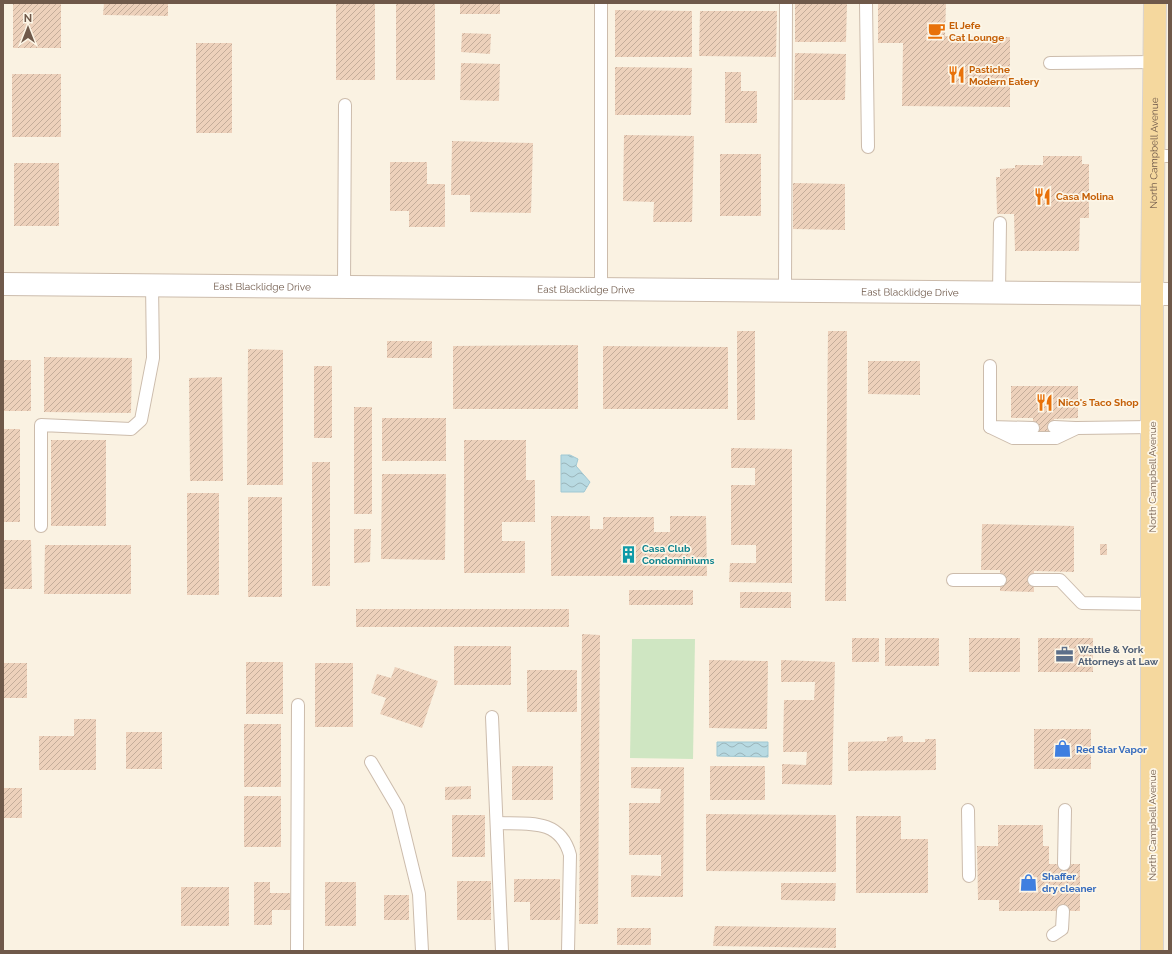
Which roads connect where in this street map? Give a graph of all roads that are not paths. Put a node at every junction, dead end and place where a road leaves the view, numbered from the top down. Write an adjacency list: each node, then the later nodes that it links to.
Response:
1 (601, 3): 14 (lane)
2 (786, 3): 15 (lane)
3 (866, 3): 8 (lane)
4 (1155, 3): 5 (main road, North Campbell Avenue)
5 (1155, 62): 6 (lane); 9 (main road, North Campbell Avenue)
6 (1050, 63)
7 (345, 105): 13 (lane)
8 (868, 147)
9 (1161, 156): 17 (main road, North Campbell Avenue)
10 (1000, 223): 16 (lane)
11 (3, 284): 12 (street, East Blacklidge Drive)
12 (152, 284): 13 (street, East Blacklidge Drive); 24 (lane)
13 (344, 286): 14 (street, East Blacklidge Drive)
14 (601, 288): 15 (street, East Blacklidge Drive)
15 (785, 290): 16 (street, East Blacklidge Drive)
16 (999, 292): 17 (street, East Blacklidge Drive)
17 (1160, 294): 21 (main road, North Campbell Avenue)
18 (990, 366): 19 (lane)
19 (990, 427): 22 (lane); 23 (lane)
20 (1054, 427): 23 (lane)
21 (1152, 427): 23 (lane); 28 (main road, North Campbell Avenue)
22 (1033, 428)
23 (1077, 428)
24 (41, 526)
25 (953, 580): 26 (lane)
26 (1000, 580)
27 (1034, 580): 28 (lane)
28 (1152, 604): 43 (main road, North Campbell Avenue)
29 (298, 705): 39 (lane)
30 (492, 717): 34 (lane)
31 (371, 762): 40 (lane)
32 (968, 810): 36 (lane)
33 (1065, 810): 35 (lane)
34 (498, 823): 41 (lane); 42 (lane)
35 (1064, 864)
36 (969, 876)
37 (1063, 911): 38 (lane)
38 (1052, 935)
39 (297, 951)
40 (422, 951)
41 (502, 951)
42 (568, 951)
43 (1152, 951)

